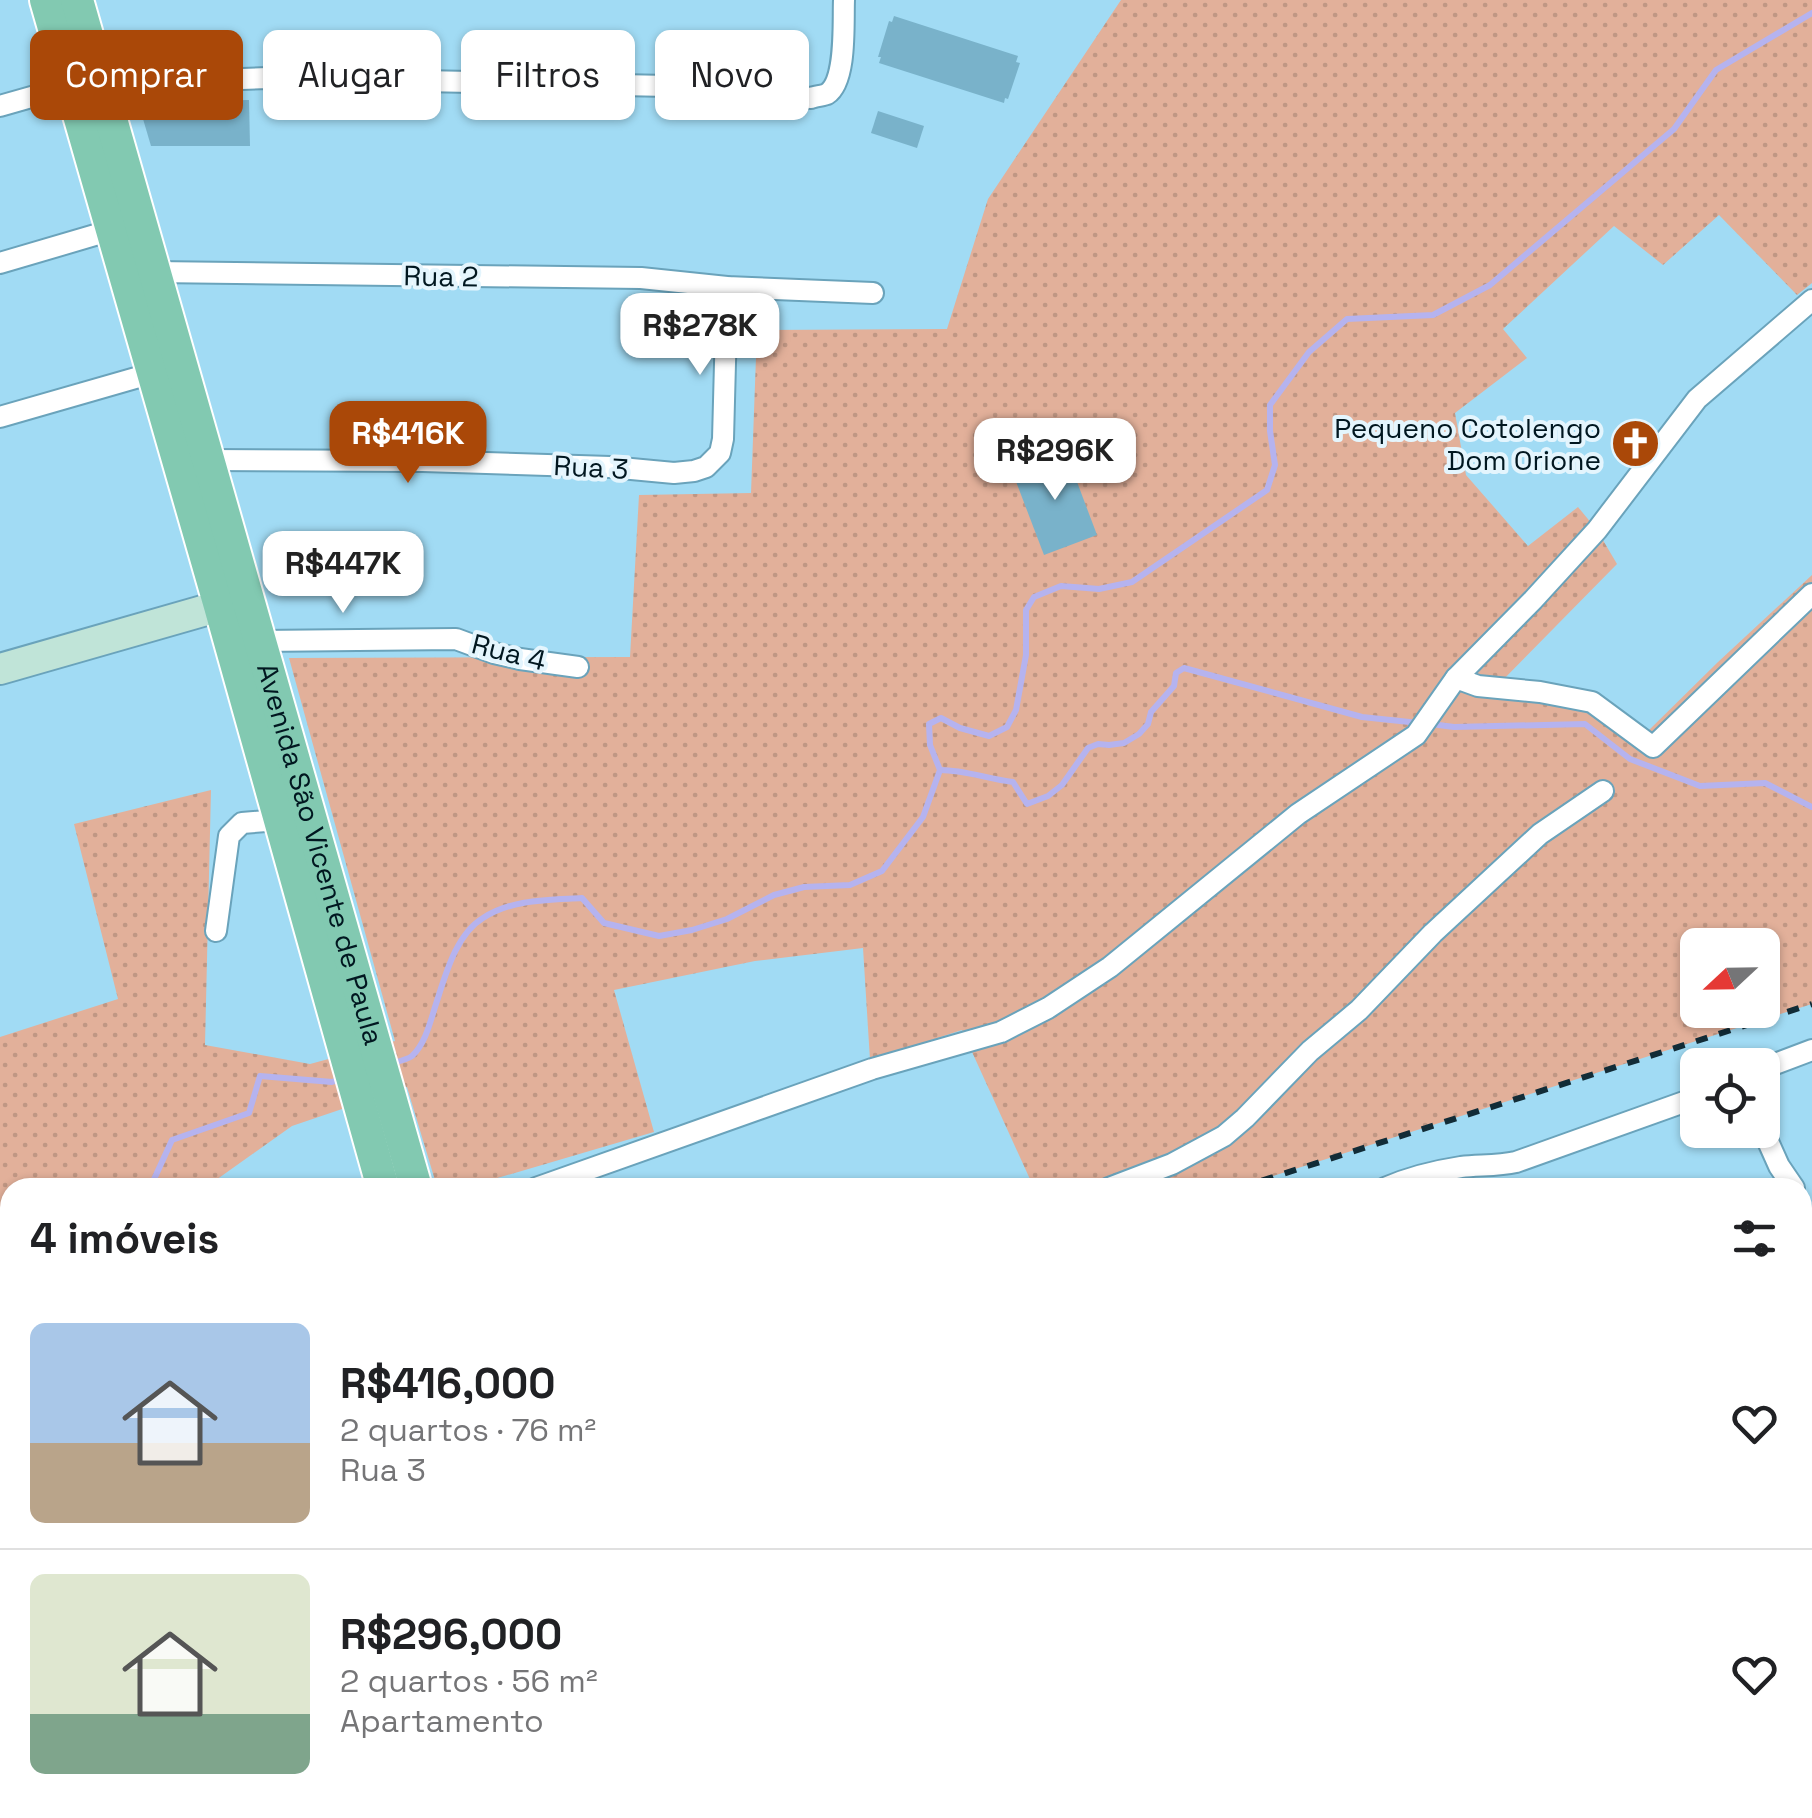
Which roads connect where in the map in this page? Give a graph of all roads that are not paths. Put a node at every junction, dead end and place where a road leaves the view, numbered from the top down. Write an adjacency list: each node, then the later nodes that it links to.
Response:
1 (46, 0): 4 (main road, Avenida São Vicente de Paula)
2 (77, 0): 5 (main road, Avenida São Vicente de Paula)
3 (844, 0): 6 (street)
4 (60, 30)
5 (80, 30)
6 (243, 79)
7 (30, 99): 8 (street)
8 (0, 106)
9 (92, 120): 11 (main road, Avenida São Vicente de Paula)
10 (98, 120): 13 (main road, Avenida São Vicente de Paula)
11 (112, 230): 12 (street); 17 (main road, Avenida São Vicente de Paula)
12 (0, 263)
13 (154, 272): 14 (street, Rua 2); 19 (main road, Avenida São Vicente de Paula)
14 (728, 287): 15 (street, Rua 2); 19 (street, Rua 3)
15 (874, 293)
16 (1812, 300): 25 (street)
17 (153, 373): 18 (street); 21 (main road, Avenida São Vicente de Paula)
18 (0, 417)
19 (207, 460): 22 (main road, Avenida São Vicente de Paula)
20 (1812, 594): 25 (street)
21 (220, 606): 24 (street); 27 (main road, Avenida São Vicente de Paula)
22 (260, 640): 23 (street, Rua 4); 28 (main road, Avenida São Vicente de Paula)
23 (578, 667)
24 (0, 669)
25 (1456, 678): 38 (street)
26 (1602, 791): 39 (street)
27 (280, 820): 28 (main road, Avenida São Vicente de Paula); 29 (street)
28 (310, 869): 32 (main road, Avenida São Vicente de Paula)
29 (216, 931)
30 (1812, 1050): 31 (street)
31 (1780, 1062)
32 (376, 1103): 36 (main road, Avenida São Vicente de Paula); 37 (main road, Avenida São Vicente de Paula)
33 (1680, 1103): 35 (street)
34 (1771, 1148): 41 (street)
35 (1486, 1177): 40 (street)
36 (381, 1178)
37 (411, 1178)
38 (591, 1178)
39 (1135, 1178)
40 (1409, 1178)
41 (1789, 1178)

